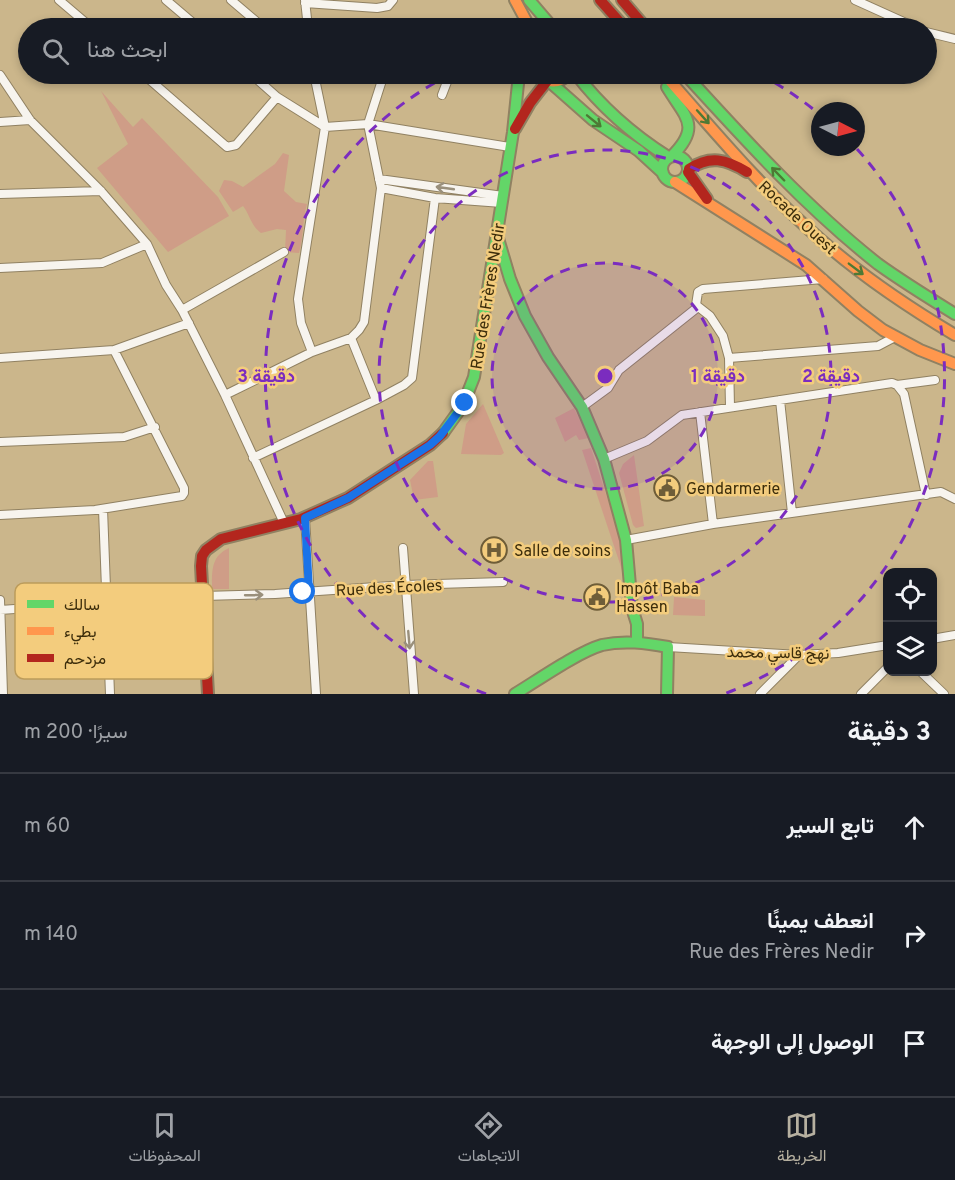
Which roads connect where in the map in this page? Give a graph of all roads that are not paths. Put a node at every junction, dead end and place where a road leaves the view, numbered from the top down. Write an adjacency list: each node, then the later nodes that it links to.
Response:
1 (59, 0): 11 (street)
2 (166, 0): 12 (street)
3 (231, 0): 13 (street)
4 (393, 0): 10 (street)
5 (515, 0): 15 (main road)
6 (529, 0): 16 (main road)
7 (600, 0): 17 (main road)
8 (622, 0): 18 (main road)
9 (855, 0): 19 (street)
10 (305, 1): 14 (street)
11 (80, 18)
12 (187, 18)
13 (252, 18)
14 (307, 18)
15 (526, 18)
16 (544, 18)
17 (616, 18)
18 (637, 18)
19 (895, 18)
20 (937, 34): 21 (street)
21 (955, 39)
22 (0, 75): 37 (street)
23 (155, 84): 36 (street)
24 (262, 84): 36 (street)
25 (316, 84): 40 (street)
26 (381, 84): 39 (street)
27 (446, 84): 35 (street)
28 (517, 84): 41 (main road, Rue des Frères Nedir)
29 (546, 84): 41 (main road, Rue des Frères Nedir)
30 (550, 84): 45 (main road, one-way to 45)
31 (584, 84): 43 (main road)
32 (666, 84): 43 (main road)
33 (673, 84): 47 (main road, Rocade Ouest, one-way to 47)
34 (694, 84): 64 (main road, Rocade Ouest, one-way to 34)
35 (442, 95)
36 (277, 97): 40 (street)
37 (30, 120): 38 (street); 50 (street)
38 (0, 122)
39 (368, 124): 40 (street); 42 (street); 46 (street)
40 (325, 127): 70 (street)
41 (513, 132): 42 (main road, Rue des Frères Nedir)
42 (510, 147): 53 (main road, Rue des Frères Nedir)
43 (670, 156): 44 (main road); 45 (main road)
44 (688, 170): 47 (main road); 48 (main road); 54 (main road)
45 (663, 173): 48 (main road)
46 (379, 178): 49 (street); 53 (street, one-way to 46)
47 (758, 180): 66 (main road, Rocade Ouest, one-way to 66)
48 (675, 182): 54 (main road)
49 (381, 188): 52 (street); 68 (street)
50 (101, 191): 51 (street); 56 (street)
51 (0, 194)
52 (435, 198): 53 (street); 77 (street)
53 (502, 200): 55 (main road, Rue des Frères Nedir)
54 (714, 206): 61 (main road)
55 (496, 232): 59 (main road, Rue des Frères Nedir); 60 (main road)
56 (147, 244): 58 (street); 63 (street)
57 (284, 252): 63 (street)
58 (0, 268)
59 (490, 269): 60 (main road); 91 (main road, Rue des Frères Nedir)
60 (510, 279): 79 (main road)
61 (823, 279): 62 (street); 67 (main road)
62 (698, 307): 72 (street); 79 (street)
63 (182, 310): 65 (street)
64 (955, 314)
65 (189, 323): 69 (street); 76 (street)
66 (955, 335)
67 (896, 337): 72 (street); 73 (main road)
68 (351, 338): 70 (street); 77 (street)
69 (114, 350): 71 (street); 82 (street)
70 (312, 352): 76 (street)
71 (0, 358)
72 (729, 358): 80 (street)
73 (955, 364)
74 (935, 380): 75 (street)
75 (897, 385): 78 (street); 86 (street)
76 (225, 395): 84 (street)
77 (376, 400): 84 (street)
78 (780, 400): 80 (street); 89 (street)
79 (582, 406): 85 (main road)
80 (730, 407): 81 (street)
81 (700, 412): 85 (street); 93 (street)
82 (155, 427): 83 (street); 88 (street)
83 (0, 442)
84 (253, 458): 92 (street)
85 (604, 459): 94 (main road)
86 (926, 495): 87 (street); 89 (street)
87 (955, 499)
88 (103, 509): 90 (street); 97 (street)
89 (792, 513): 93 (street)
90 (0, 515)
91 (305, 518): 92 (main road, Rue des Frères Nedir); 100 (street)
92 (284, 523): 98 (main road, Rue des Frères Nedir)
93 (713, 524): 94 (street)
94 (626, 540): 107 (main road)
95 (404, 548): 99 (street)
96 (503, 582): 99 (street, Rue des Écoles)
97 (106, 583)
98 (203, 583)
99 (405, 585): 100 (street, Rue des Écoles); 119 (street, one-way to 119)
100 (306, 592): 101 (street, Rue des Écoles, one-way to 100); 118 (street)
101 (213, 596)
102 (0, 600): 104 (street)
103 (15, 609): 104 (street, Rue des Écoles)
104 (0, 610): 115 (street)
105 (955, 636): 106 (street)
106 (937, 638)
107 (637, 641): 109 (main road); 120 (main road)
108 (883, 646): 110 (street, نهج قاسي محمد)
109 (668, 647): 110 (street, نهج قاسي محمد); 121 (main road)
110 (800, 655): 122 (street)
111 (883, 672): 123 (street)
112 (925, 676): 124 (street)
113 (110, 679): 116 (street)
114 (207, 679): 117 (main road, Rue des Frères Nedir)
115 (3, 694)
116 (110, 694)
117 (208, 694)
118 (316, 694)
119 (414, 694)
120 (515, 694)
121 (667, 694)
122 (760, 694)
123 (861, 694)
124 (944, 694)

